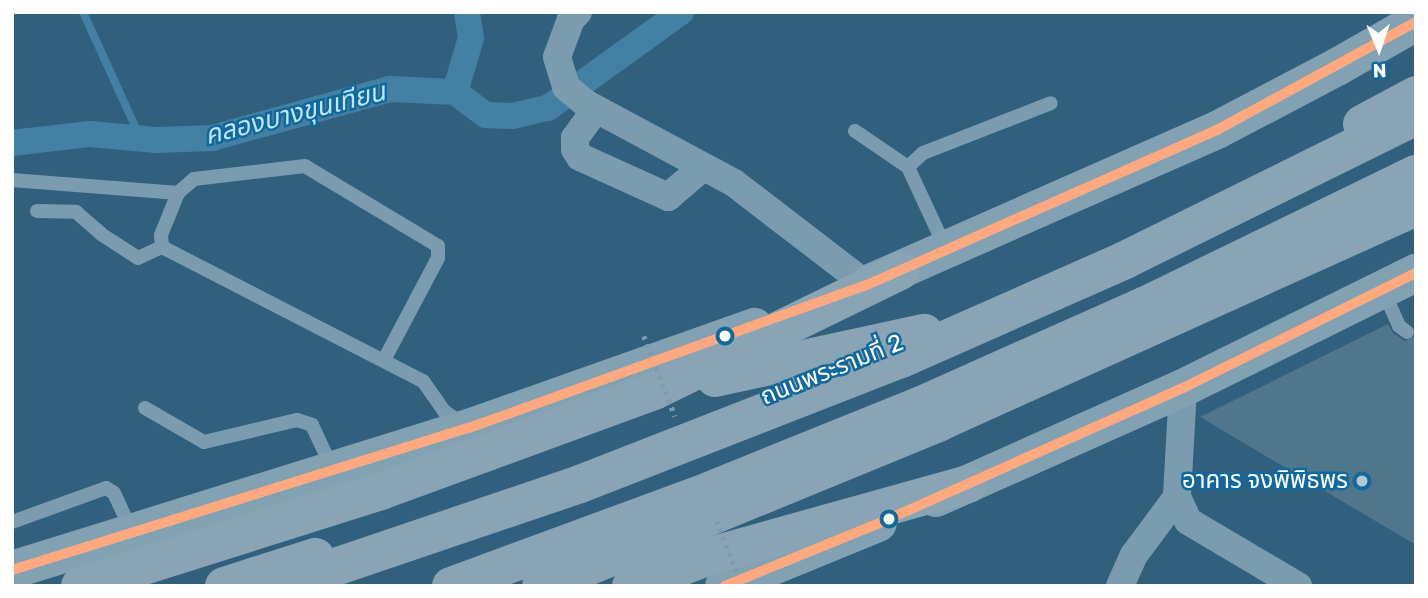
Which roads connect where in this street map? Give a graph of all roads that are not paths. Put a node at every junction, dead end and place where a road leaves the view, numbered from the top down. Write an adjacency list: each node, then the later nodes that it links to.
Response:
1 (574, 15): 5 (street)
2 (1416, 22): 16 (main road)
3 (1416, 94): 19 (highway, ถนนพระรามที่ 2)
4 (1051, 103): 9 (lane)
5 (591, 106): 8 (street); 8 (street)
6 (1416, 116): 37 (highway, bridge)
7 (855, 131): 9 (lane)
8 (703, 167): 17 (street)
9 (908, 167): 16 (lane)
10 (1416, 173): 38 (highway, bridge)
11 (12, 180): 12 (lane)
12 (178, 193): 15 (lane); 21 (lane)
13 (1416, 207): 25 (highway)
14 (37, 211): 15 (lane)
15 (162, 247): 21 (lane)
16 (947, 251): 17 (main road)
17 (883, 278): 23 (highway); 26 (main road)
18 (1400, 282): 20 (lane); 22 (main road)
19 (924, 332): 23 (highway); 36 (highway, ถนนพระรามที่ 2)
20 (1407, 332)
21 (384, 360): 26 (lane)
22 (1183, 388): 28 (main road); 29 (street)
23 (654, 391): 35 (highway)
24 (145, 408): 27 (lane)
25 (940, 422): 33 (highway); 39 (highway)
26 (469, 428): 27 (main road)
27 (334, 472): 31 (main road)
28 (968, 484): 33 (highway)
29 (1177, 497): 34 (street); 41 (street)
30 (12, 522): 31 (lane)
31 (133, 534): 32 (main road)
32 (12, 570)
33 (717, 571): 40 (highway)
34 (1259, 576): 42 (street)
35 (80, 586)
36 (224, 586)
37 (279, 586)
38 (451, 586)
39 (541, 586)
40 (631, 586)
41 (1120, 586)
42 (1297, 586)

